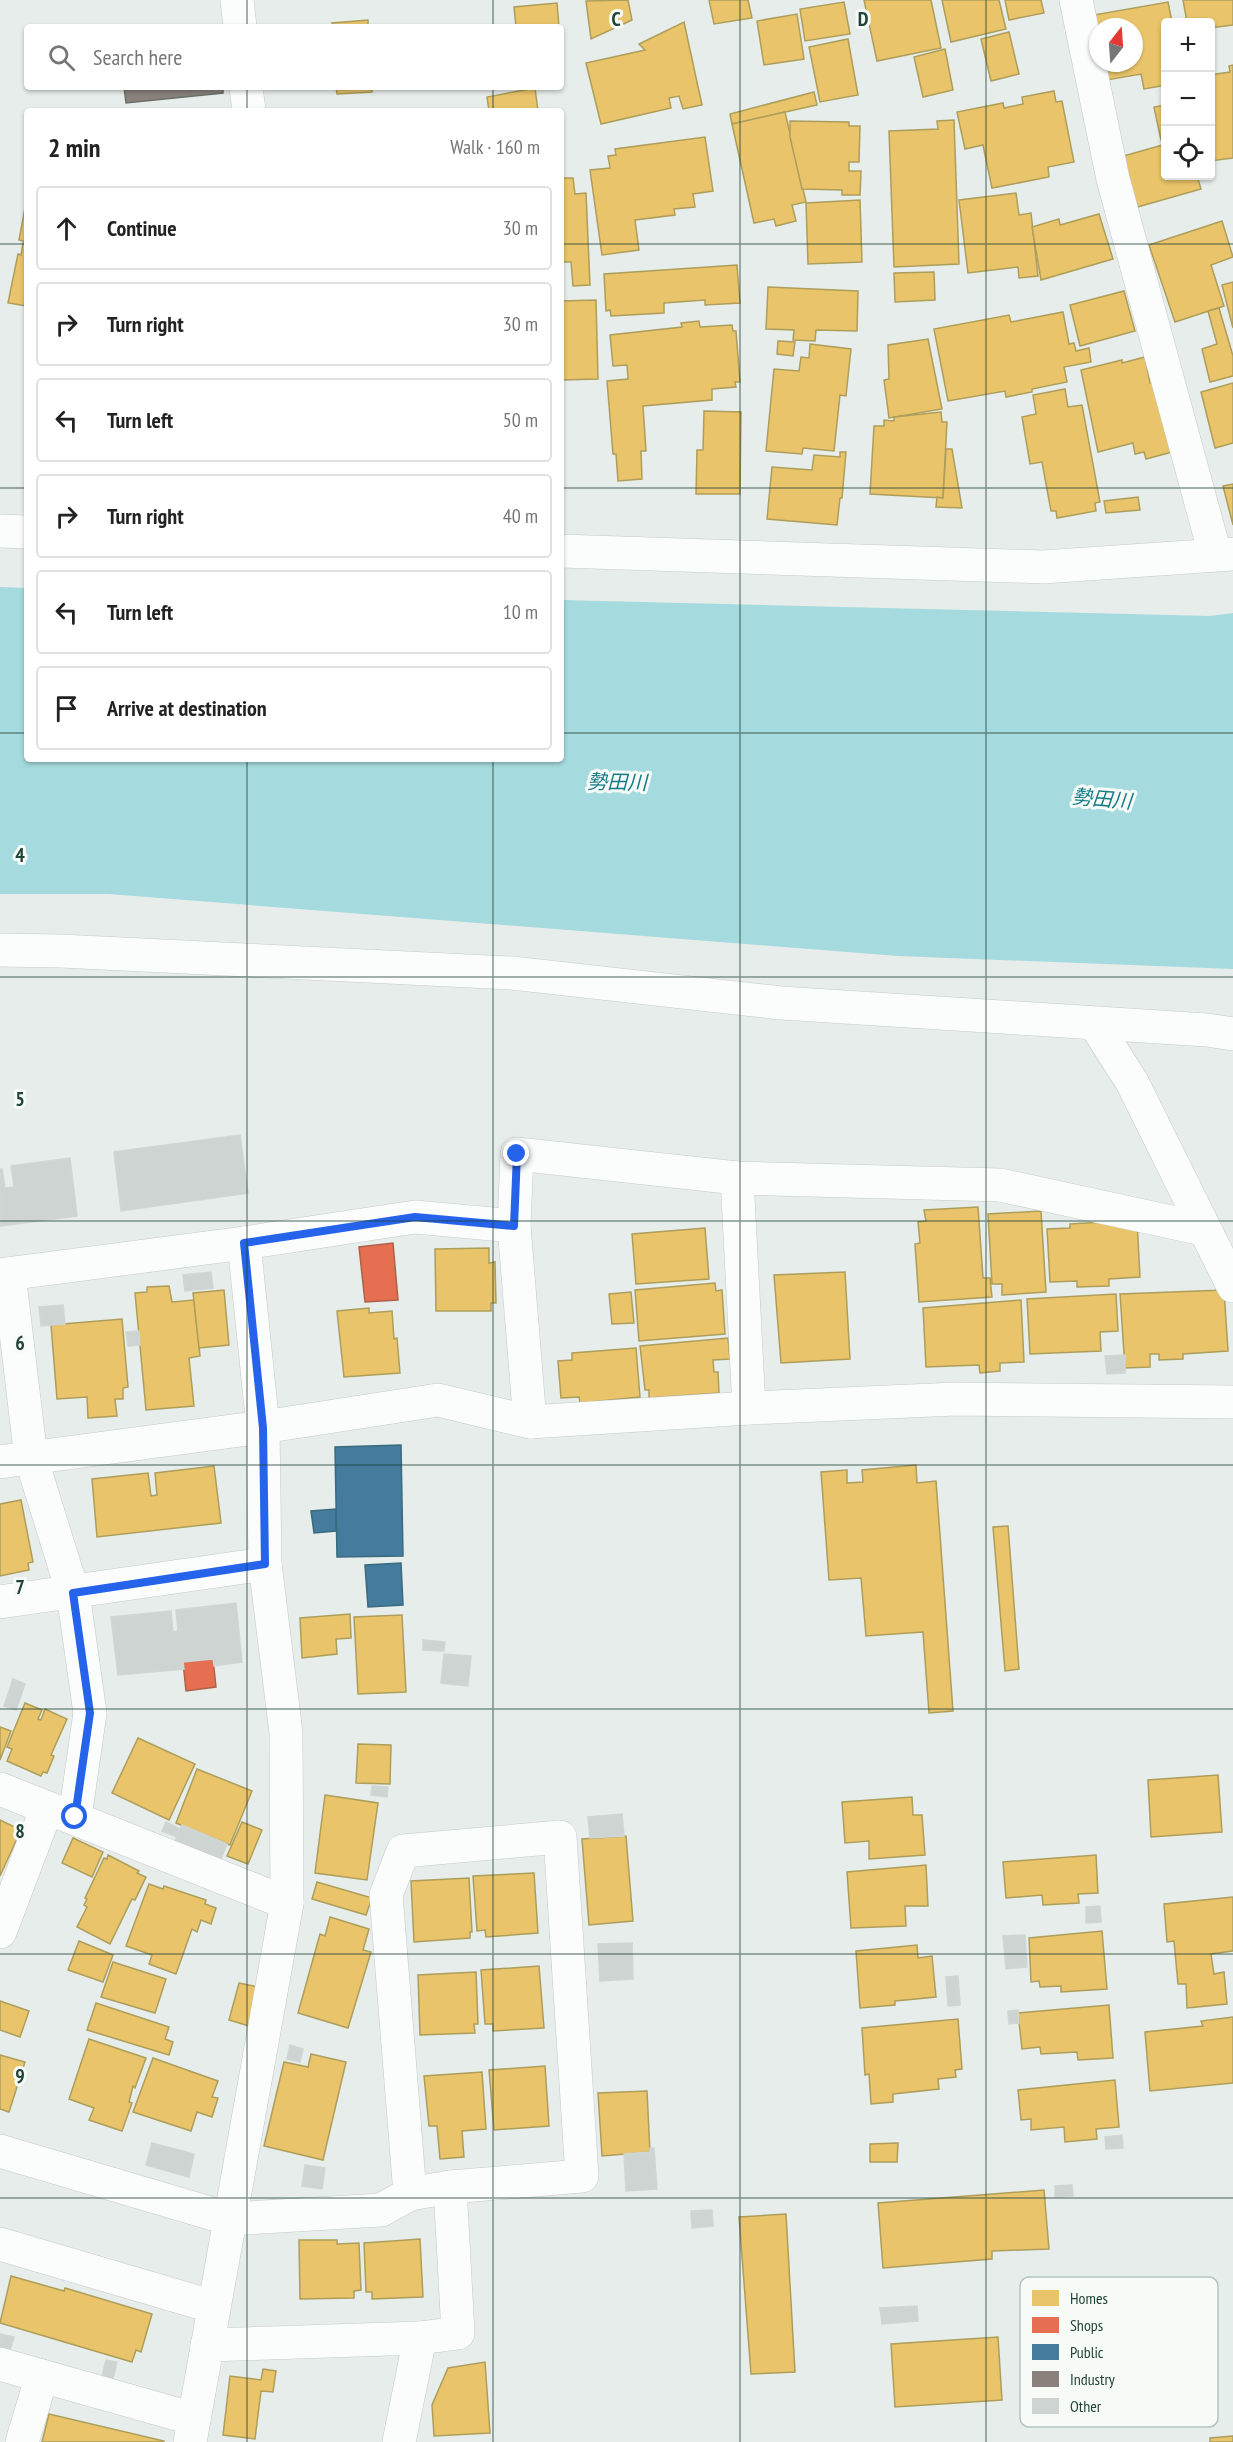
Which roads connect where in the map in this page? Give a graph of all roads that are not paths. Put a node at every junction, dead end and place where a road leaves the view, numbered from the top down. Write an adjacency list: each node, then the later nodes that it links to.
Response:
1 (237, 0): 3 (street)
2 (1076, 0): 9 (street)
3 (240, 24)
4 (246, 90): 5 (street)
5 (249, 108)
6 (0, 531): 7 (street)
7 (24, 532)
8 (564, 551): 9 (street)
9 (1224, 554)
10 (0, 950): 11 (street)
11 (1095, 1024): 12 (street); 15 (street)
12 (1233, 1034)
13 (736, 1178): 14 (street); 15 (street); 20 (street)
14 (514, 1226): 16 (street); 21 (street)
15 (1203, 1229): 18 (street)
16 (244, 1243): 17 (street); 22 (street)
17 (4, 1275): 23 (street)
18 (1233, 1286)
19 (1233, 1402): 20 (street)
20 (749, 1408): 21 (street)
21 (530, 1422): 22 (street)
22 (263, 1428): 23 (street); 24 (street)
23 (16, 1460): 25 (street)
24 (265, 1564): 25 (street); 29 (street)
25 (73, 1593): 26 (street); 28 (street)
26 (0, 1602)
27 (0, 1788): 28 (street)
28 (61, 1813): 29 (street); 30 (street)
29 (287, 1903): 34 (street)
30 (0, 1932)
31 (0, 2151): 34 (street)
32 (450, 2187): 33 (street); 33 (street); 37 (street)
33 (410, 2194): 34 (street)
34 (230, 2219): 36 (street)
35 (0, 2244): 36 (street)
36 (214, 2307): 38 (street)
37 (420, 2338): 38 (street); 43 (street)
38 (207, 2345): 41 (street)
39 (0, 2364): 40 (street)
40 (42, 2376): 41 (street); 42 (street)
41 (192, 2431)
42 (22, 2442)
43 (399, 2442)

